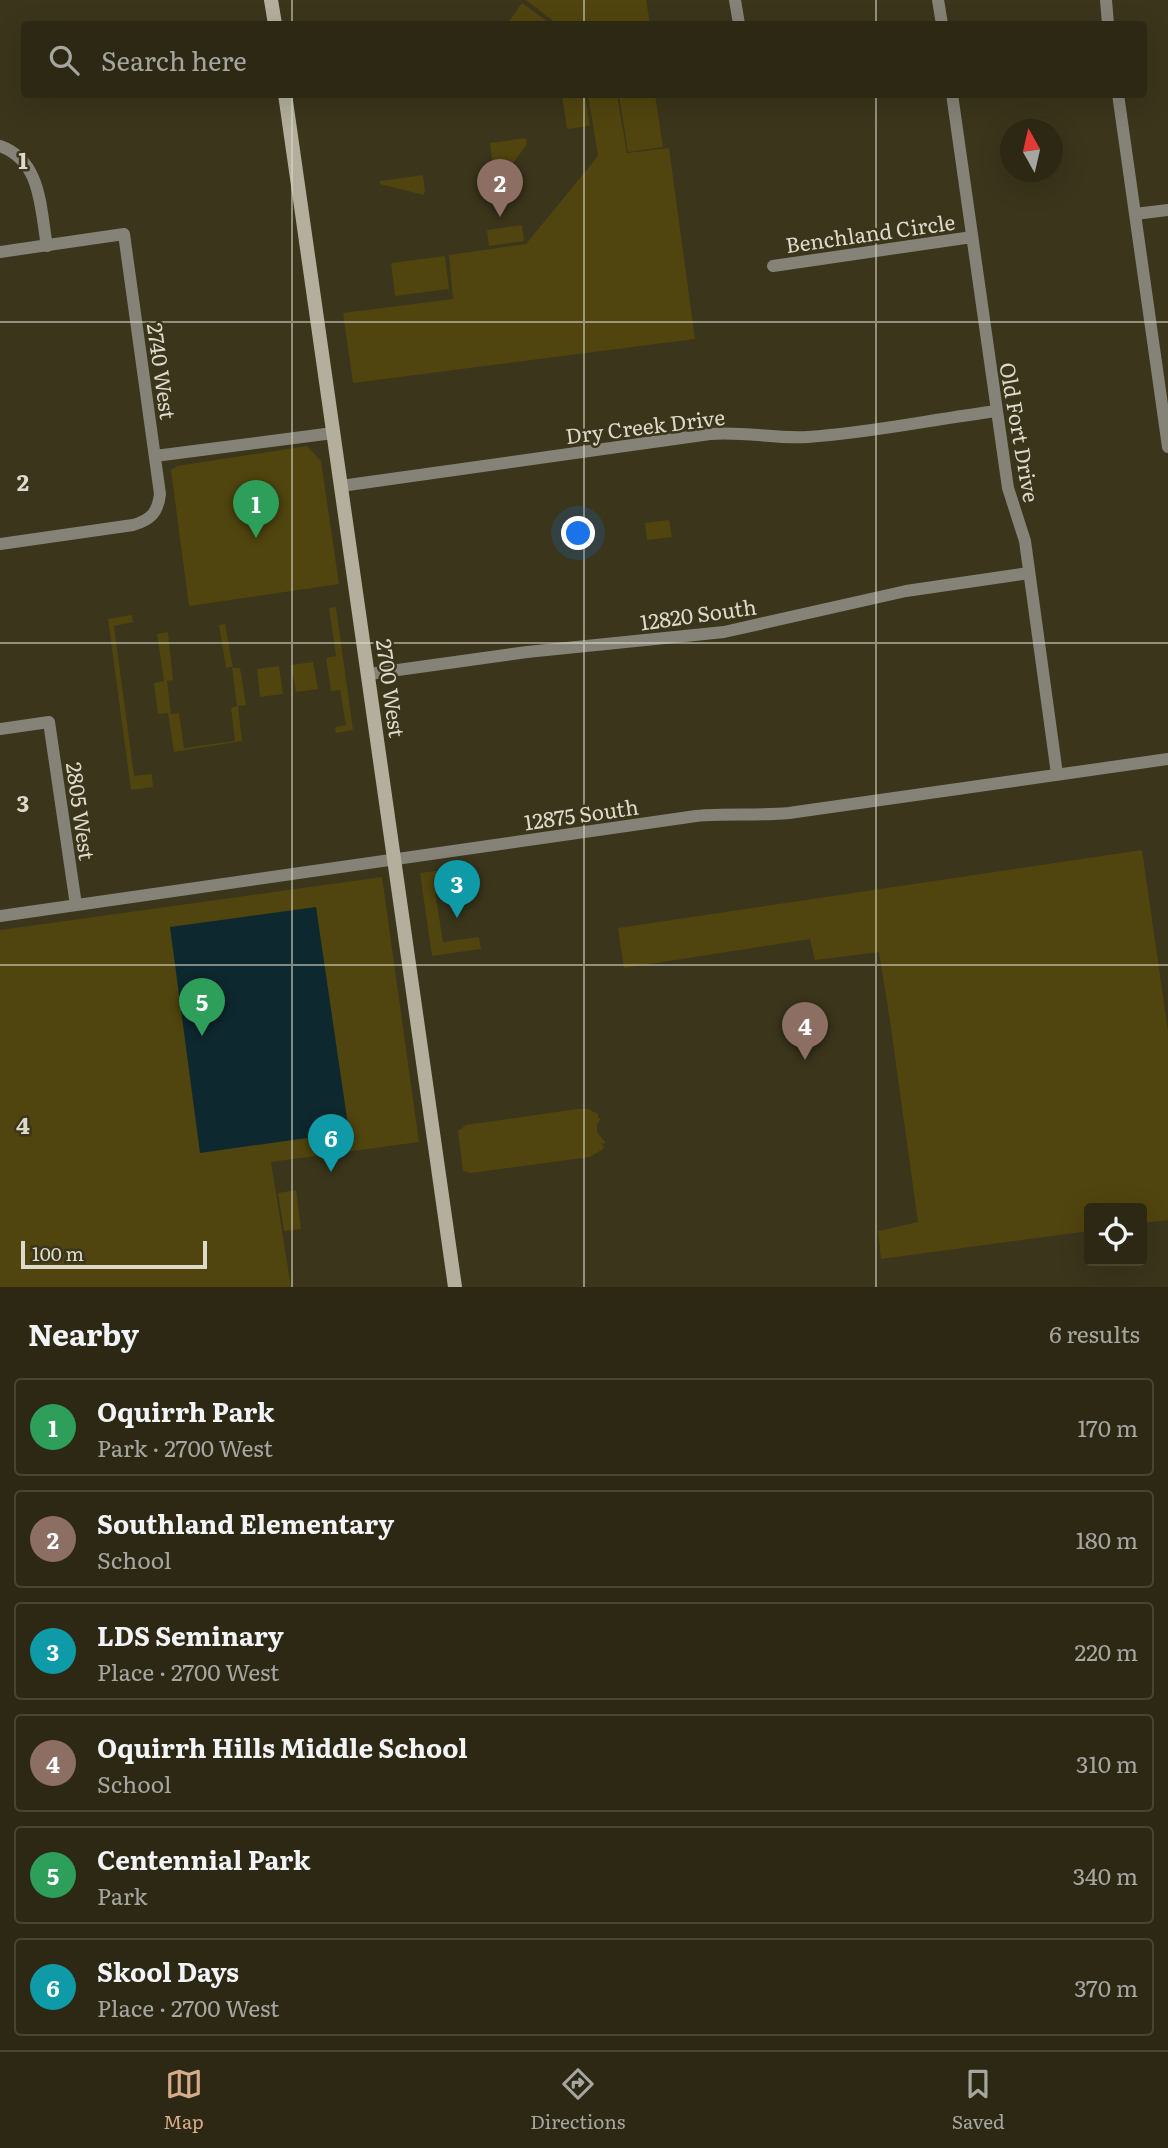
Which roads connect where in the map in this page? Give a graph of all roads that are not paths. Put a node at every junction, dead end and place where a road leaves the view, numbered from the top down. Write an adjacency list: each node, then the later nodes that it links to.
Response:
1 (271, 0): 5 (main road)
2 (735, 0): 6 (street)
3 (939, 0): 7 (street)
4 (1105, 0): 8 (street)
5 (274, 21)
6 (738, 21)
7 (942, 21)
8 (1108, 21)
9 (286, 98): 20 (main road, 2700 West)
10 (953, 98): 15 (street, Old Fort Drive)
11 (1119, 98): 14 (street)
12 (0, 146): 16 (street)
13 (1168, 209): 14 (street)
14 (1135, 214): 21 (street)
15 (972, 237): 18 (street, Benchland Circle); 19 (street, Old Fort Drive)
16 (47, 246): 17 (street); 22 (street, 2740 West)
17 (0, 252)
18 (773, 266)
19 (997, 411): 23 (street, Dry Creek Drive); 25 (street, Old Fort Drive)
20 (333, 433): 22 (street); 23 (main road, 2700 West)
21 (1168, 447)
22 (155, 456): 24 (street, 2740 West)
23 (341, 486): 26 (main road, 2700 West)
24 (0, 544)
25 (1029, 573): 26 (street, 12820 South); 29 (street, Old Fort Drive)
26 (369, 674): 30 (main road, 2700 West)
27 (0, 729): 31 (street, 2805 West)
28 (1168, 759): 29 (street, 12875 South)
29 (1057, 774): 30 (street, 12875 South)
30 (395, 859): 31 (street, 12875 South); 33 (main road, 2700 West)
31 (76, 905): 32 (street, 12875 South)
32 (0, 916)
33 (455, 1287)

